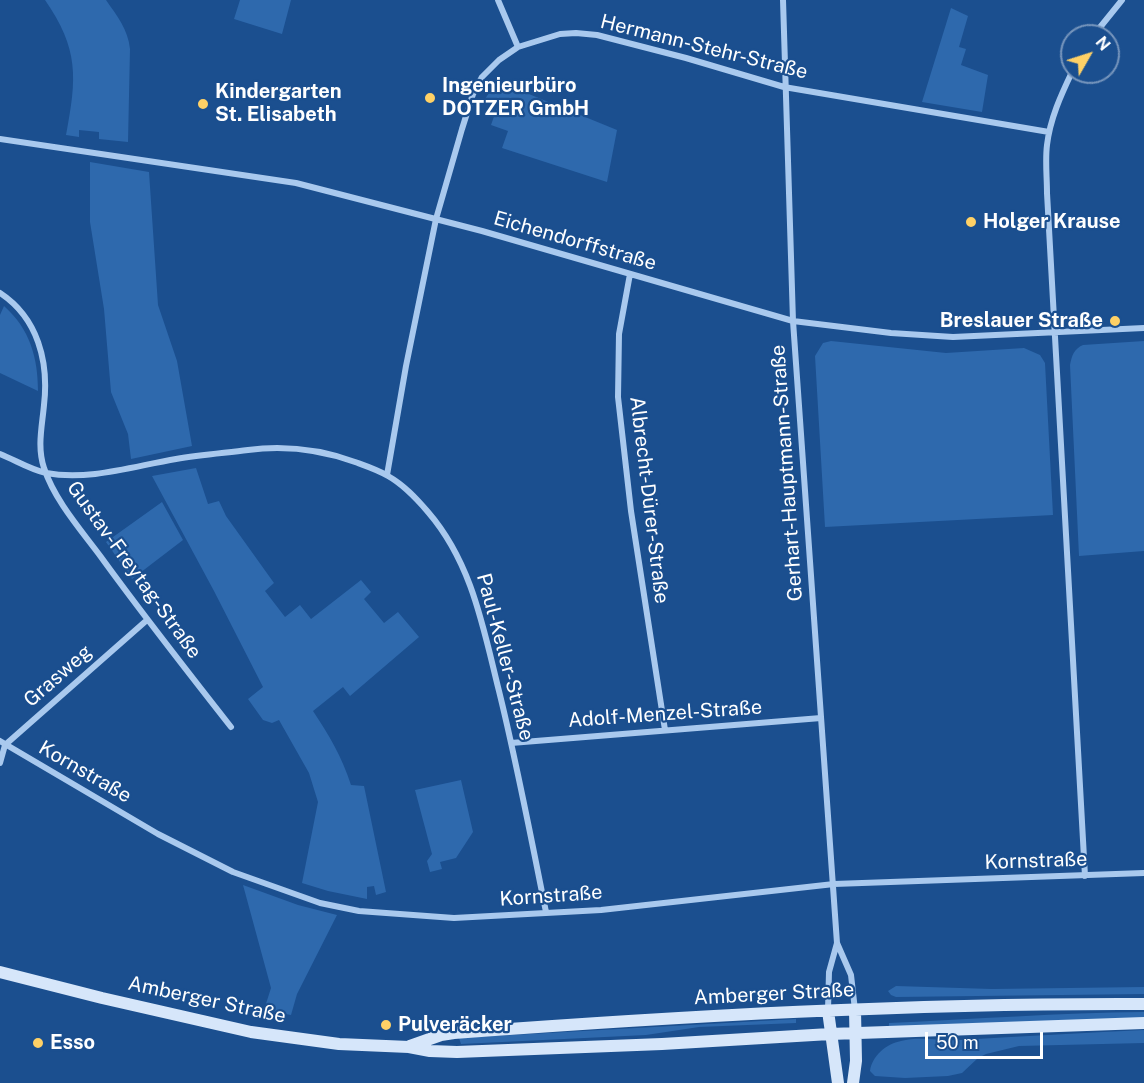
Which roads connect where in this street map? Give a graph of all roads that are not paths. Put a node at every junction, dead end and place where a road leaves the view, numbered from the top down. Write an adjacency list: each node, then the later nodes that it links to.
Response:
1 (498, 0): 5 (street)
2 (783, 0): 7 (street, Gerhart-Hauptmann-Straße)
3 (1122, 0): 4 (street)
4 (1103, 24)
5 (518, 47): 7 (street, Hermann-Stehr-Straße); 10 (street, Hermann-Stehr-Straße)
6 (1067, 84): 8 (street)
7 (784, 87): 8 (street, Hermann-Stehr-Straße); 13 (street, Gerhart-Hauptmann-Straße)
8 (1049, 132): 15 (street)
9 (0, 139): 10 (street, Eichendorffstraße)
10 (436, 219): 11 (street, Eichendorffstraße); 18 (street, Hermann-Stehr-Straße)
11 (630, 274): 13 (street, Eichendorffstraße); 22 (street, Albrecht-Dürer-Straße)
12 (0, 293): 17 (street, Gustav-Freytag-Straße)
13 (793, 321): 15 (street, Eichendorffstraße); 20 (street, Gerhart-Hauptmann-Straße)
14 (1144, 328): 15 (street, Eichendorffstraße)
15 (1054, 333): 27 (street)
16 (0, 454): 17 (street, Paul-Keller-Straße)
17 (45, 472): 18 (street, Paul-Keller-Straße); 19 (street, Gustav-Freytag-Straße)
18 (387, 475): 24 (street, Paul-Keller-Straße)
19 (147, 620): 21 (street, Gustav-Freytag-Straße); 23 (street, Grasweg)
20 (821, 718): 22 (street, Adolf-Menzel-Straße); 28 (street, Gerhart-Hauptmann-Straße)
21 (231, 727)
22 (665, 730): 24 (street, Adolf-Menzel-Straße)
23 (3, 743): 25 (street); 29 (street, Kornstraße)
24 (512, 743): 29 (street, Paul-Keller-Straße)
25 (0, 763)
26 (1144, 873): 27 (street, Kornstraße)
27 (1085, 876): 28 (street, Kornstraße)
28 (834, 884): 29 (street, Kornstraße); 30 (street, Gerhart-Hauptmann-Straße)
29 (546, 912)
30 (837, 944): 33 (street, Gerhart-Hauptmann-Straße); 34 (street, Gerhart-Hauptmann-Straße)
31 (0, 972): 38 (main road, Amberger Straße)
32 (1144, 1004): 33 (main road, Amberger Straße)
33 (855, 1010): 34 (main road, Amberger Straße); 37 (main road)
34 (828, 1011): 36 (main road); 38 (main road, Amberger Straße)
35 (1144, 1023): 37 (main road, Amberger Straße)
36 (830, 1034): 37 (main road, Amberger Straße); 38 (main road, Amberger Straße); 39 (main road)
37 (857, 1034): 40 (main road)
38 (409, 1047)
39 (838, 1083)
40 (853, 1083)

